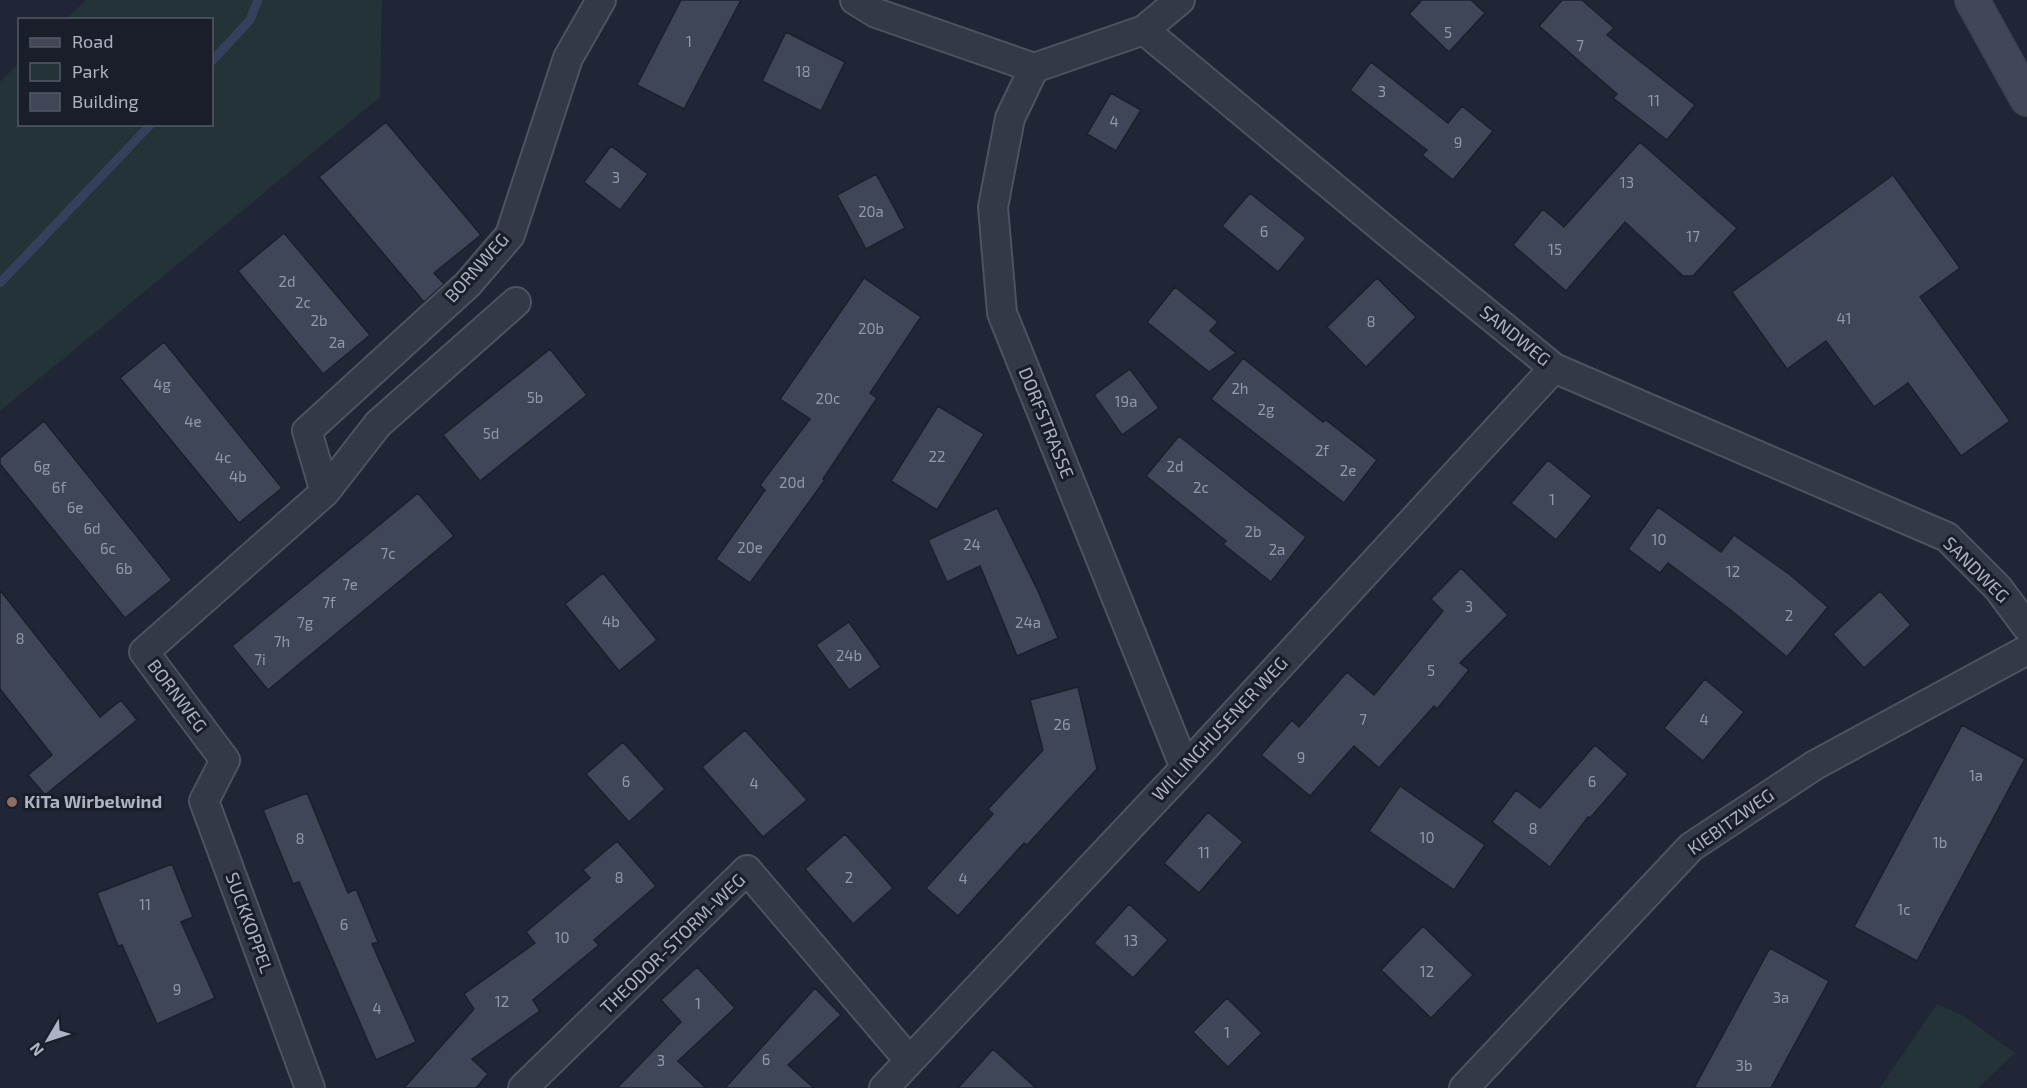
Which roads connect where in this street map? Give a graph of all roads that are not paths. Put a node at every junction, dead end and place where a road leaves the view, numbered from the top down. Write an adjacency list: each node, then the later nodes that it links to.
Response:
1 (602, 0): 10 (street, BORNWEG)
2 (855, 0): 6 (street)
3 (1180, 0): 5 (street)
4 (1972, 0): 7 (main road)
5 (1144, 30): 6 (street); 9 (street, SANDWEG)
6 (1034, 68): 16 (street, DORFSTRASSE)
7 (2027, 99)
8 (516, 302): 11 (street, BORNWEG)
9 (1554, 368): 13 (street, SANDWEG); 16 (street, WILLINGHUSENER WEG)
10 (358, 384): 11 (street); 12 (street, BORNWEG)
11 (378, 424): 12 (street, BORNWEG)
12 (325, 492): 15 (street, BORNWEG)
13 (2027, 627)
14 (2027, 650): 21 (street, KIEBITZWEG)
15 (225, 760): 18 (street, SUCKKOPPEL)
16 (1185, 768): 17 (street, WILLINGHUSENER WEG)
17 (909, 1060): 19 (street, THEODOR-STORM-WEG); 20 (street, WILLINGHUSENER WEG)
18 (310, 1088)
19 (523, 1088)
20 (884, 1088)
21 (1464, 1088)

